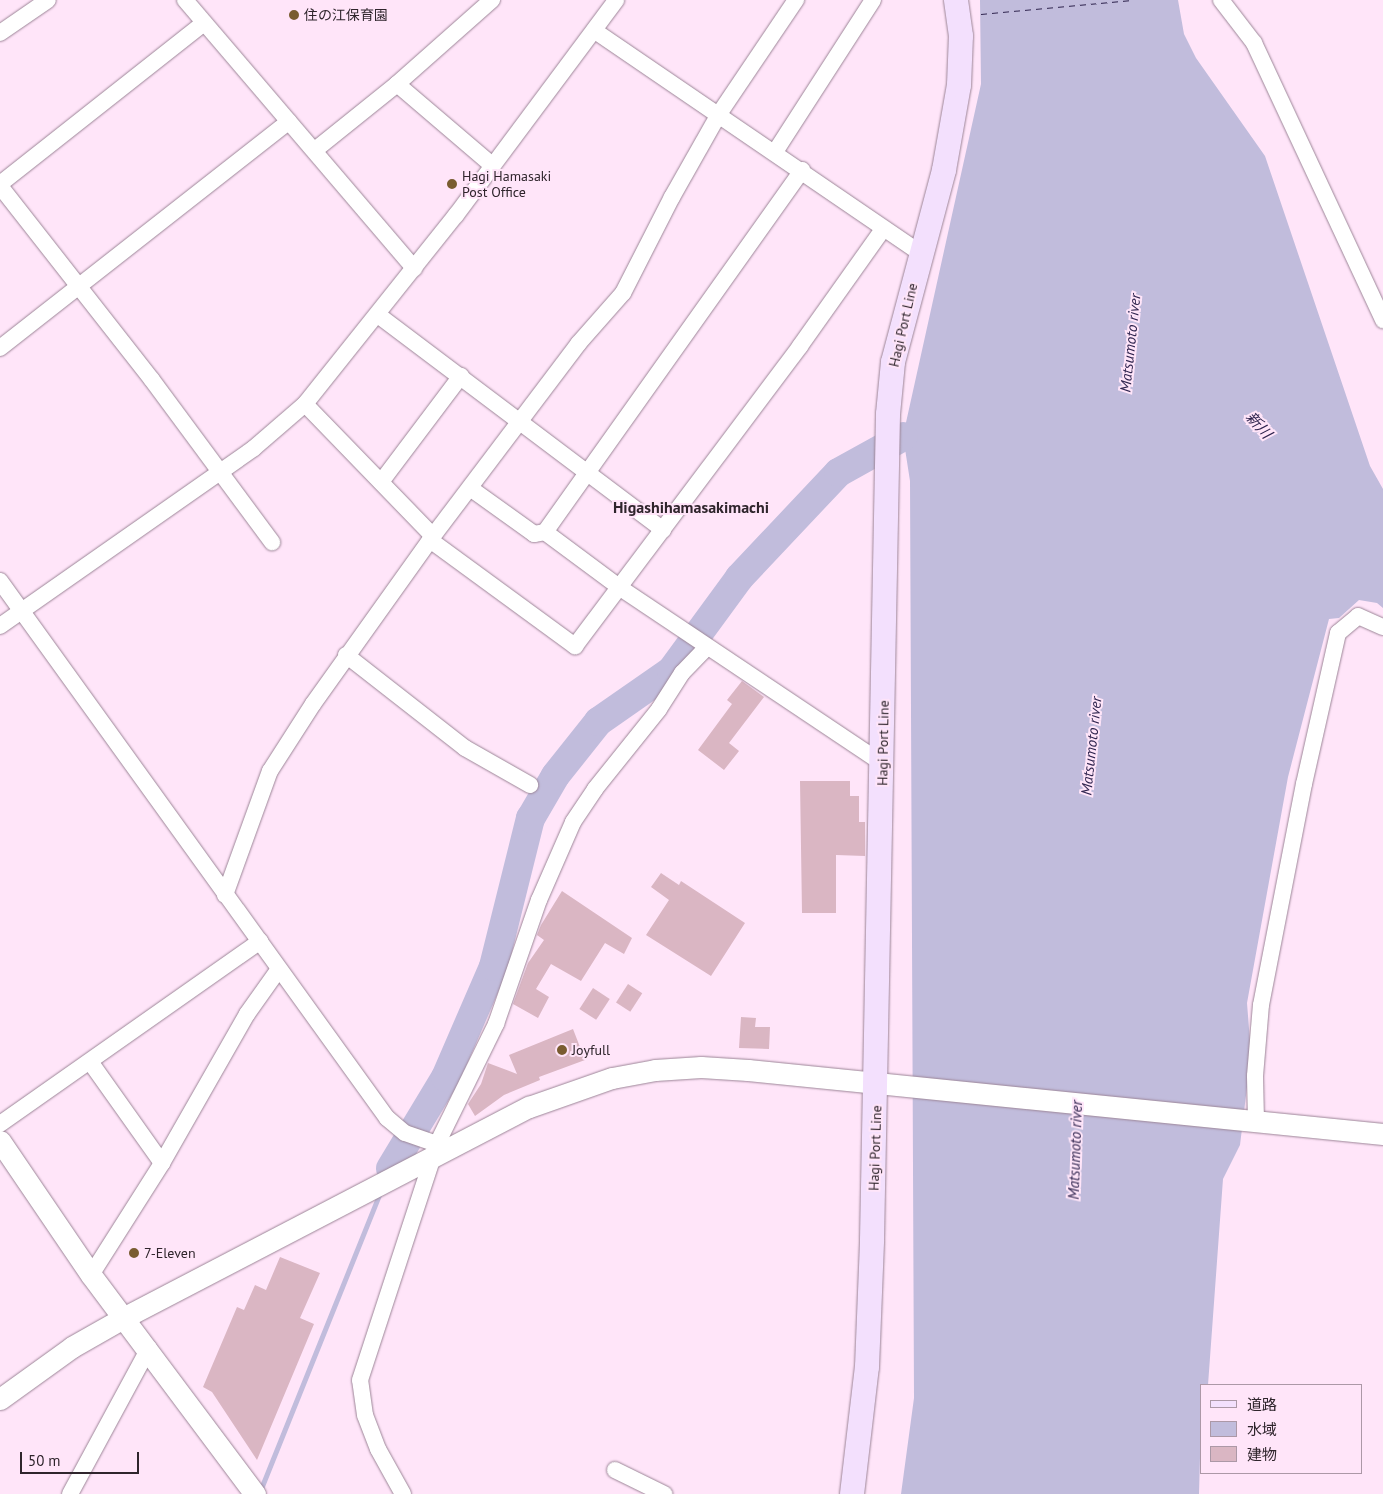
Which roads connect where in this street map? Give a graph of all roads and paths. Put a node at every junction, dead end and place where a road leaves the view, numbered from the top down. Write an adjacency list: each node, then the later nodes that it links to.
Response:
1 (48, 0): 11 (street)
2 (185, 0): 9 (street)
3 (492, 0): 12 (street)
4 (616, 0): 10 (street)
5 (873, 0): 16 (street)
6 (956, 0): 21 (main road, Hagi Port Line)
7 (1221, 0): 25 (street)
8 (789, 3): 13 (street)
9 (204, 23): 14 (street); 19 (street)
10 (595, 31): 13 (street); 17 (street)
11 (0, 33)
12 (397, 84): 15 (street); 17 (street)
13 (720, 114): 16 (street); 29 (street)
14 (289, 121): 15 (street); 23 (street)
15 (314, 150): 22 (street)
16 (775, 152): 18 (street)
17 (492, 165): 22 (street)
18 (802, 170): 20 (street); 30 (street)
19 (0, 185): 23 (street)
20 (883, 229): 21 (street); 34 (street)
21 (920, 254): 45 (main road, Hagi Port Line)
22 (414, 268): 24 (street)
23 (79, 285): 26 (street); 31 (street)
24 (378, 315): 27 (street); 28 (street)
25 (1383, 320)
26 (0, 348)
27 (461, 376): 29 (street); 32 (street)
28 (305, 404): 31 (street); 32 (street)
29 (520, 421): 30 (street); 33 (street)
30 (587, 472): 34 (street); 35 (street)
31 (220, 473): 37 (street); 40 (street)
32 (381, 482): 36 (street)
33 (470, 488): 35 (street); 36 (street)
34 (663, 530): 39 (street)
35 (545, 532): 39 (street)
36 (431, 538): 39 (street); 44 (street)
37 (272, 542)
38 (0, 581): 40 (street)
39 (618, 588): 43 (street)
40 (20, 612): 41 (street); 47 (street)
41 (0, 626)
42 (1383, 627): 52 (street)
43 (704, 645): 45 (street); 56 (street)
44 (346, 655): 46 (street); 47 (street)
45 (883, 764): 51 (main road, Hagi Port Line)
46 (530, 785)
47 (225, 895): 48 (street)
48 (260, 941): 49 (street); 50 (street)
49 (279, 969): 56 (street); 57 (street)
50 (90, 1063): 53 (street); 57 (street)
51 (876, 1081): 52 (street); 56 (street); 67 (main road, Hagi Port Line)
52 (1252, 1120): 54 (street)
53 (0, 1124)
54 (1383, 1134)
55 (0, 1141): 58 (street)
56 (435, 1151): 59 (street); 65 (street)
57 (162, 1163): 58 (street)
58 (91, 1275): 59 (street)
59 (123, 1318): 60 (street); 61 (street)
60 (149, 1348): 63 (street); 64 (street)
61 (0, 1399)
62 (615, 1470): 66 (street)
63 (70, 1494)
64 (255, 1494)
65 (403, 1494)
66 (664, 1494)
67 (852, 1494)

